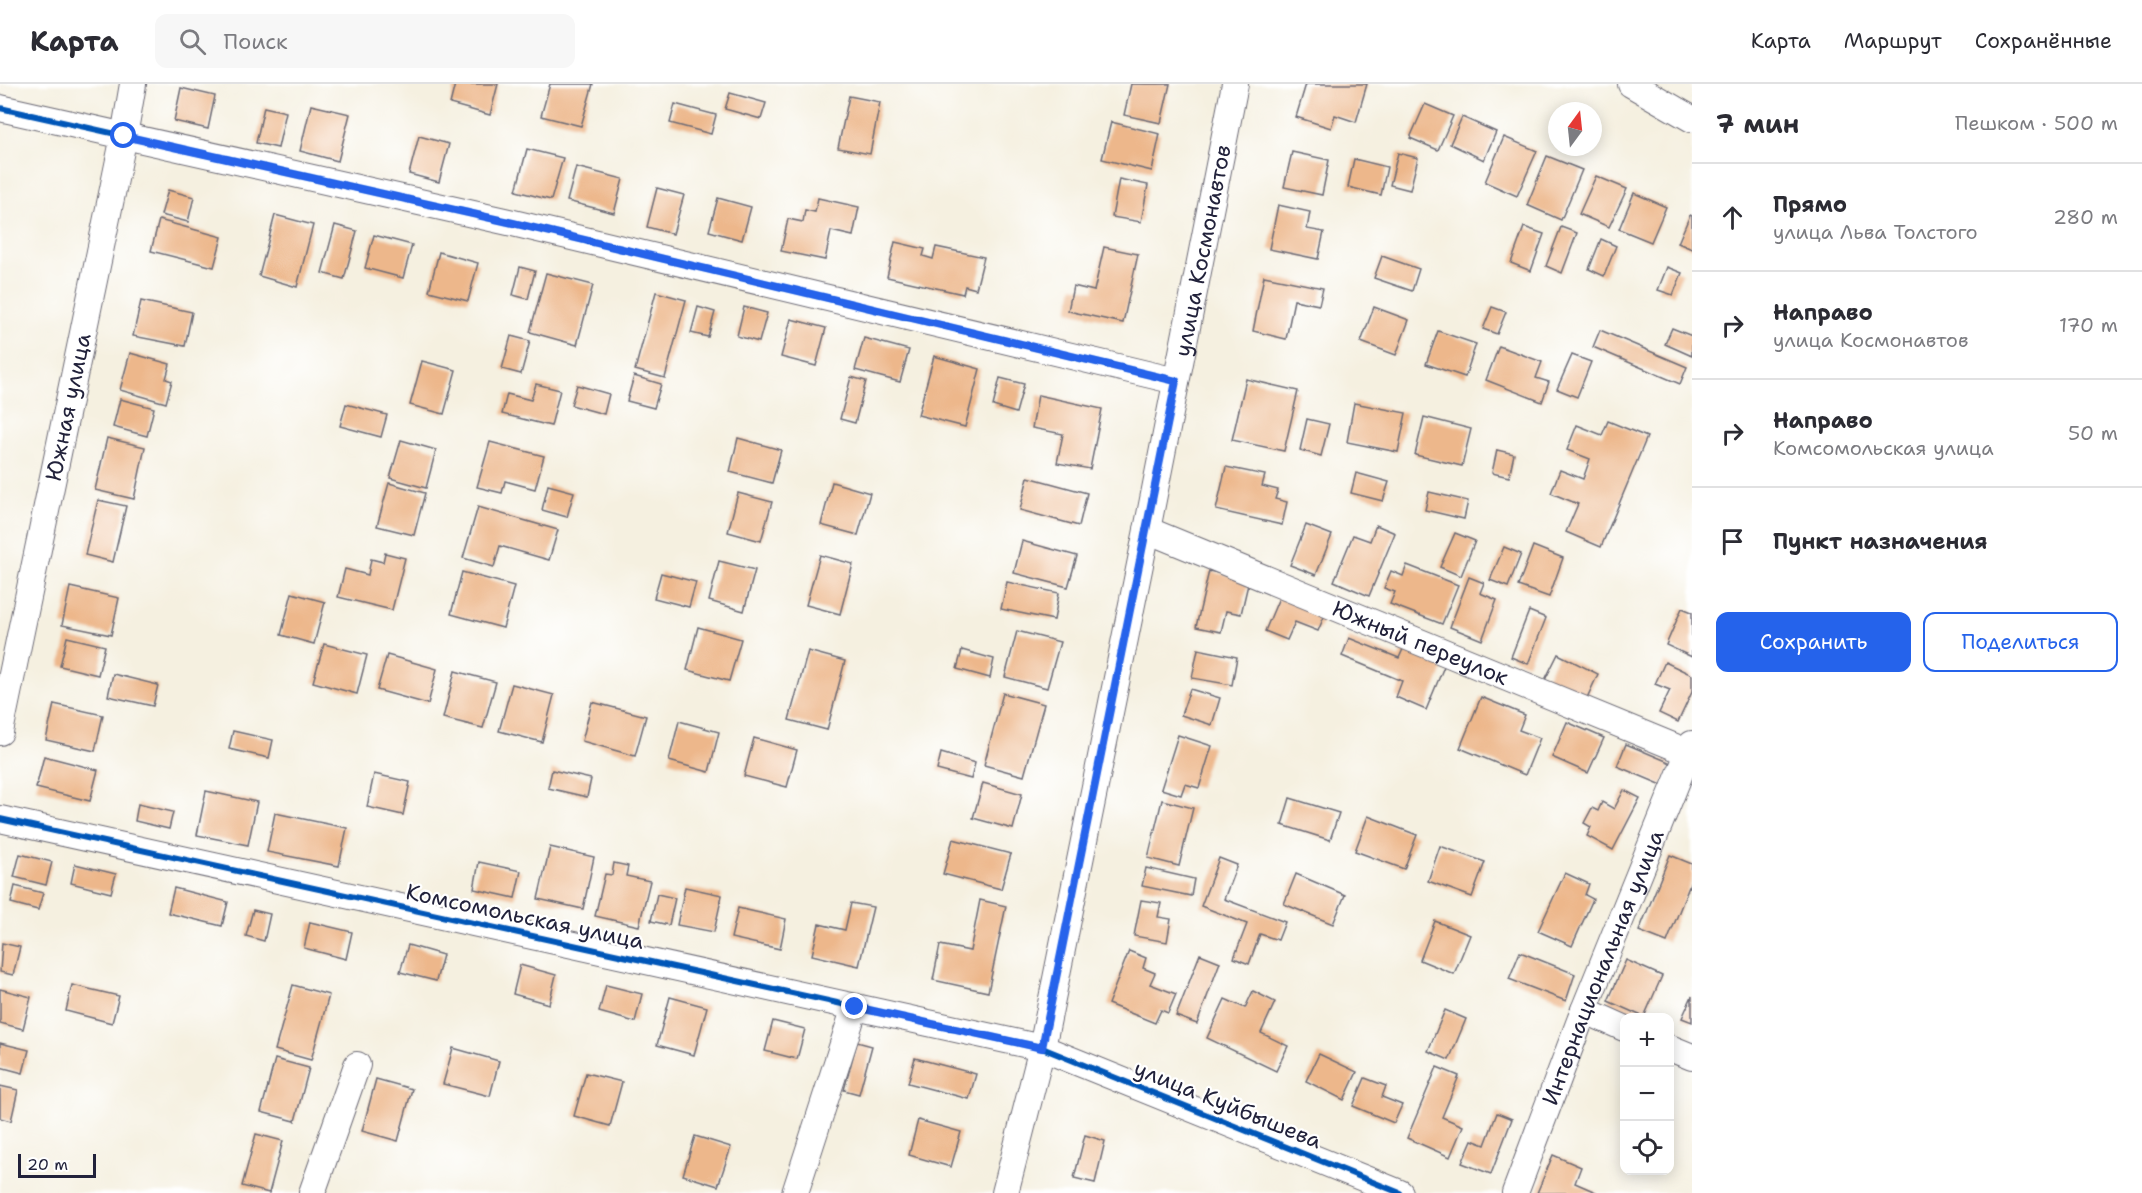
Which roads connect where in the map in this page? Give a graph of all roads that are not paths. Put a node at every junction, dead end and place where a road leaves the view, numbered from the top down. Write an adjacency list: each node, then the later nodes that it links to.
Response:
1 (133, 84): 6 (street, Южная улица)
2 (1234, 84): 7 (street, улица Космонавтов)
3 (1631, 84): 5 (street)
4 (0, 108): 6 (street)
5 (1692, 119)
6 (124, 136): 7 (street); 9 (street, Южная улица)
7 (1176, 381): 8 (street, улица Космонавтов)
8 (1148, 530): 10 (street, Южный переулок); 15 (street, улица Космонавтов)
9 (0, 732)
10 (1691, 750): 13 (street, Интернациональная улица)
11 (0, 819): 12 (street, Комсомольская улица)
12 (855, 1007): 15 (street, Комсомольская улица); 20 (street)
13 (1584, 1010): 14 (street); 23 (street, Интернациональная улица)
14 (1620, 1026)
15 (1042, 1048): 21 (street, улица Космонавтов); 22 (street, улица Куйбышева)
16 (1674, 1050): 17 (street)
17 (1692, 1057)
18 (357, 1065): 19 (street)
19 (312, 1193)
20 (795, 1193)
21 (1005, 1193)
22 (1400, 1193)
23 (1515, 1193)

